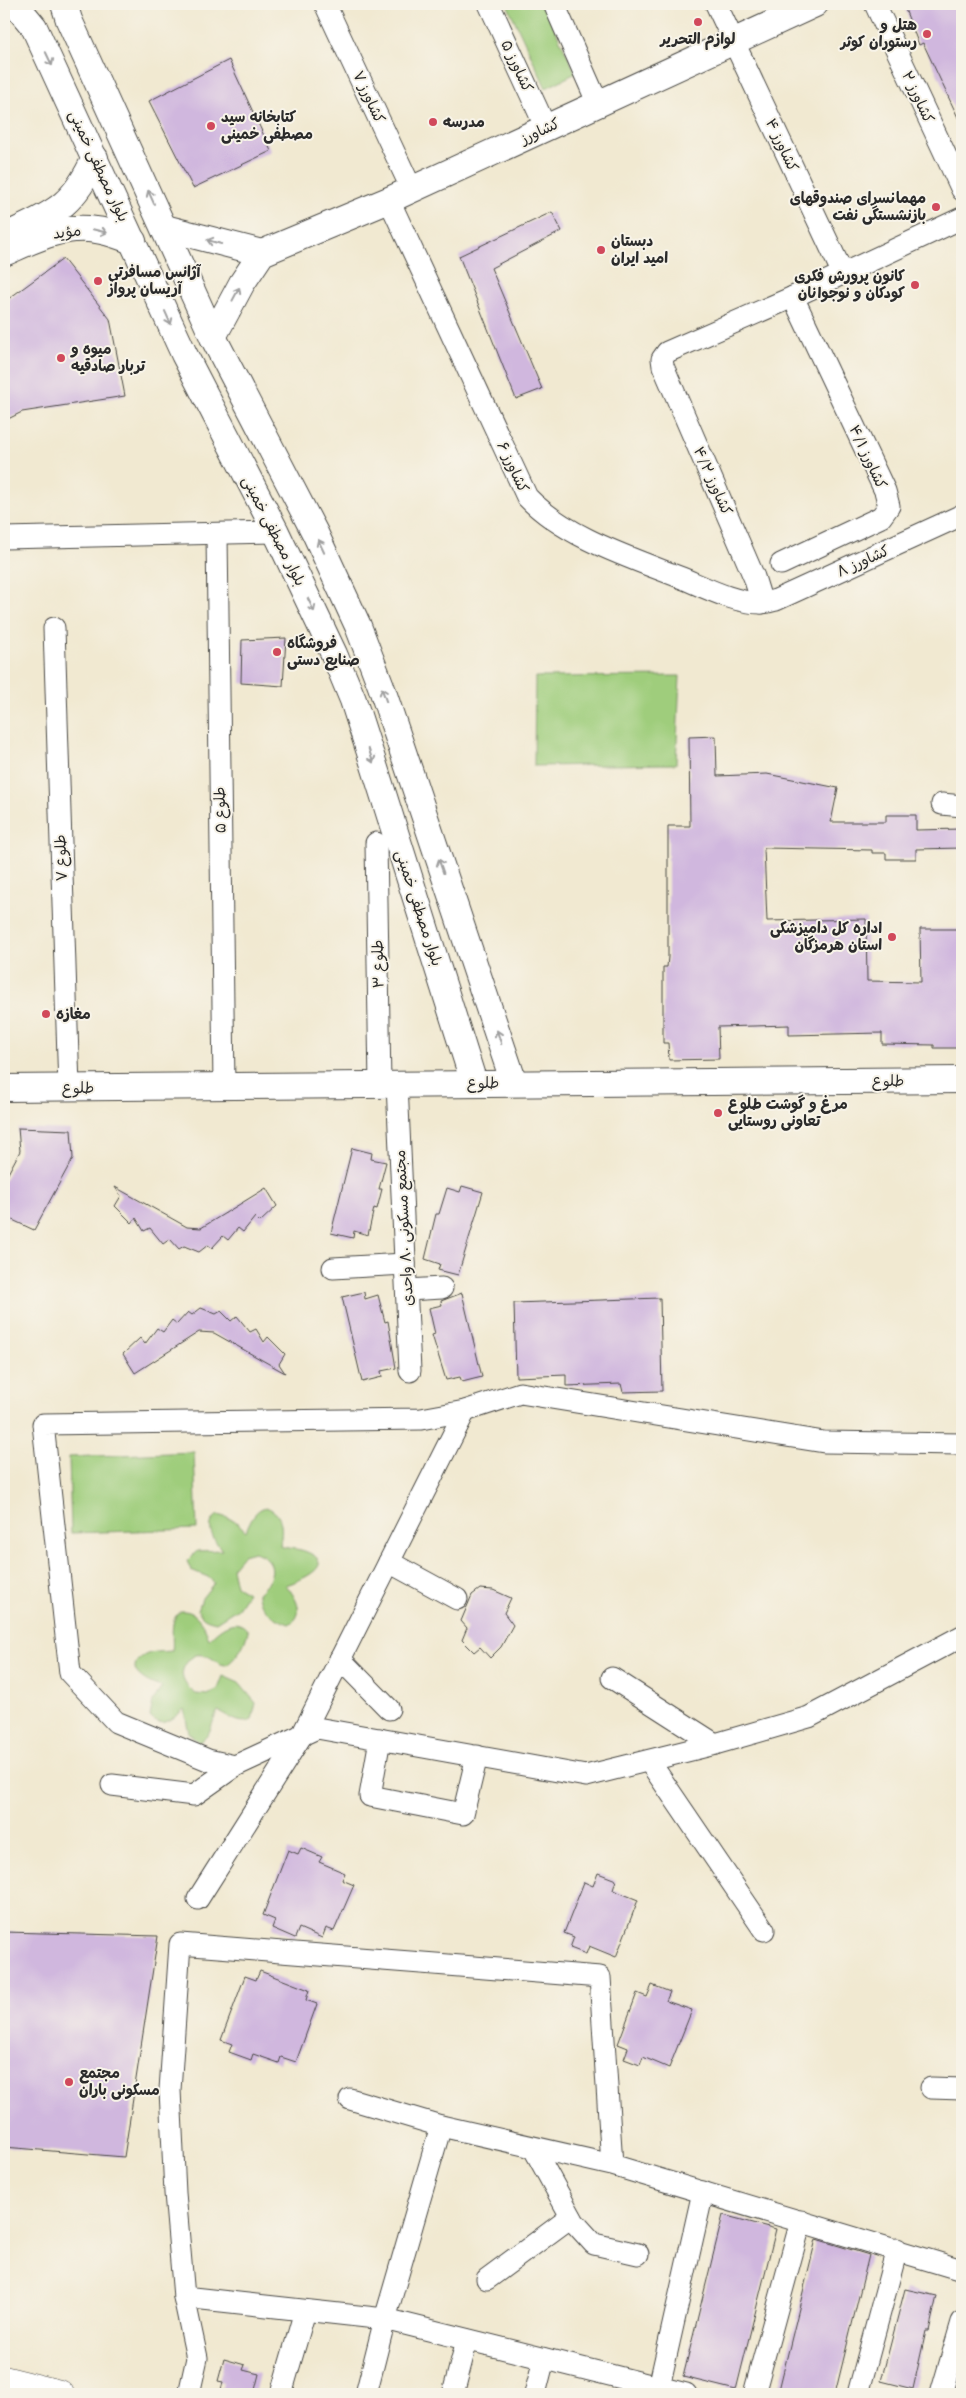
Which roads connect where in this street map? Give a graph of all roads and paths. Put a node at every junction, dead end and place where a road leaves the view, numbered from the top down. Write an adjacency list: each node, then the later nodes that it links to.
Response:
1 (15, 4): 9 (street, بلوار مصطفی خمینی)
2 (326, 4): 15 (street, کشاورز ۷)
3 (489, 4): 12 (street, کشاورز ۵)
4 (554, 4): 11 (street)
5 (716, 4): 10 (street, کشاورز ۴)
6 (815, 4): 10 (street, کشاورز)
7 (875, 4): 14 (street, کشاورز ۲)
8 (65, 8): 9 (street); 17 (street, one-way to 8)
9 (34, 27): 13 (street, بلوار مصطفی خمینی, one-way to 13)
10 (734, 43): 11 (street, کشاورز); 22 (street, کشاورز ۴)
11 (598, 104): 12 (street, کشاورز)
12 (546, 128): 15 (street, کشاورز)
13 (95, 158): 18 (street, مؤید); 19 (street, بلوار مصطفی خمینی)
14 (962, 190)
15 (401, 195): 21 (street, کشاورز); 30 (street, کشاورز ۶)
16 (962, 218): 22 (street)
17 (165, 228): 21 (street, one-way to 17); 24 (street)
18 (4, 236)
19 (133, 241): 20 (street, مؤید, one-way to 19); 26 (street, بلوار مصطفی خمینی, one-way to 26)
20 (4, 253)
21 (262, 253): 24 (street, one-way to 21)
22 (843, 274): 23 (street)
23 (793, 297): 29 (street, کشاورز ۴/۱); 30 (street, کشاورز ۴/۲)
24 (213, 338): 33 (street, one-way to 24)
25 (962, 515): 30 (street, کشاورز ۸)
26 (276, 532): 27 (street); 34 (street, بلوار مصطفی خمینی, one-way to 34)
27 (217, 534): 28 (street); 39 (street, طلوع ۵)
28 (4, 538)
29 (781, 564)
30 (762, 604)
31 (54, 628): 41 (street, طلوع ۷)
32 (376, 843): 38 (street, طلوع ۳)
33 (450, 891): 34 (street); 37 (street, one-way to 33)
34 (417, 901): 36 (street, بلوار مصطفی خمینی)
35 (962, 1080): 37 (street, طلوع)
36 (474, 1083): 37 (street, طلوع); 38 (street, طلوع)
37 (514, 1083)
38 (389, 1084): 39 (street, طلوع); 42 (street, مجتمع مسکونی ۸۰ واحدی)
39 (224, 1086): 41 (street, طلوع)
40 (4, 1088): 41 (street, طلوع)
41 (69, 1088)
42 (405, 1264): 43 (street); 45 (street, مجتمع مسکونی ۸۰ واحدی)
43 (333, 1268)
44 (442, 1288): 45 (street)
45 (407, 1290): 46 (street, مجتمع مسکونی ۸۰ واحدی)
46 (410, 1371)
47 (465, 1411): 48 (street); 49 (street); 60 (street)
48 (962, 1444)
49 (389, 1562): 50 (street); 52 (street)
50 (457, 1599)
51 (962, 1636): 57 (street)
52 (340, 1660): 54 (street); 55 (street)
53 (612, 1678): 57 (street)
54 (388, 1709)
55 (302, 1735): 56 (street); 60 (street); 62 (street)
56 (380, 1739): 58 (street); 58 (street)
57 (715, 1744): 59 (street)
58 (477, 1756): 59 (street)
59 (649, 1761): 63 (street)
60 (235, 1766): 61 (street)
61 (112, 1785)
62 (198, 1899)
63 (764, 1930)
64 (932, 2088): 65 (street)
65 (962, 2088)
66 (350, 2099): 67 (street)
67 (441, 2126): 68 (street); 79 (street)
68 (534, 2149): 69 (street); 71 (street)
69 (612, 2165): 70 (street); 77 (street)
70 (703, 2192): 72 (street); 85 (street)
71 (571, 2217): 74 (street); 76 (street)
72 (801, 2221): 73 (street); 93 (street)
73 (897, 2249): 75 (street); 94 (street)
74 (638, 2254)
75 (962, 2270)
76 (487, 2279)
77 (184, 2297): 78 (street); 87 (street)
78 (305, 2312): 79 (street); 88 (street)
79 (385, 2319): 81 (street); 89 (street)
80 (962, 2322): 95 (street)
81 (467, 2340): 82 (street); 90 (street)
82 (544, 2359): 84 (street); 91 (street)
83 (4, 2380): 86 (main road)
84 (625, 2387): 85 (street)
85 (659, 2387): 92 (street)
86 (60, 2394)
87 (189, 2394)
88 (281, 2394)
89 (366, 2394)
90 (453, 2394)
91 (535, 2394)
92 (686, 2394)
93 (754, 2394)
94 (858, 2394)
95 (941, 2394)

